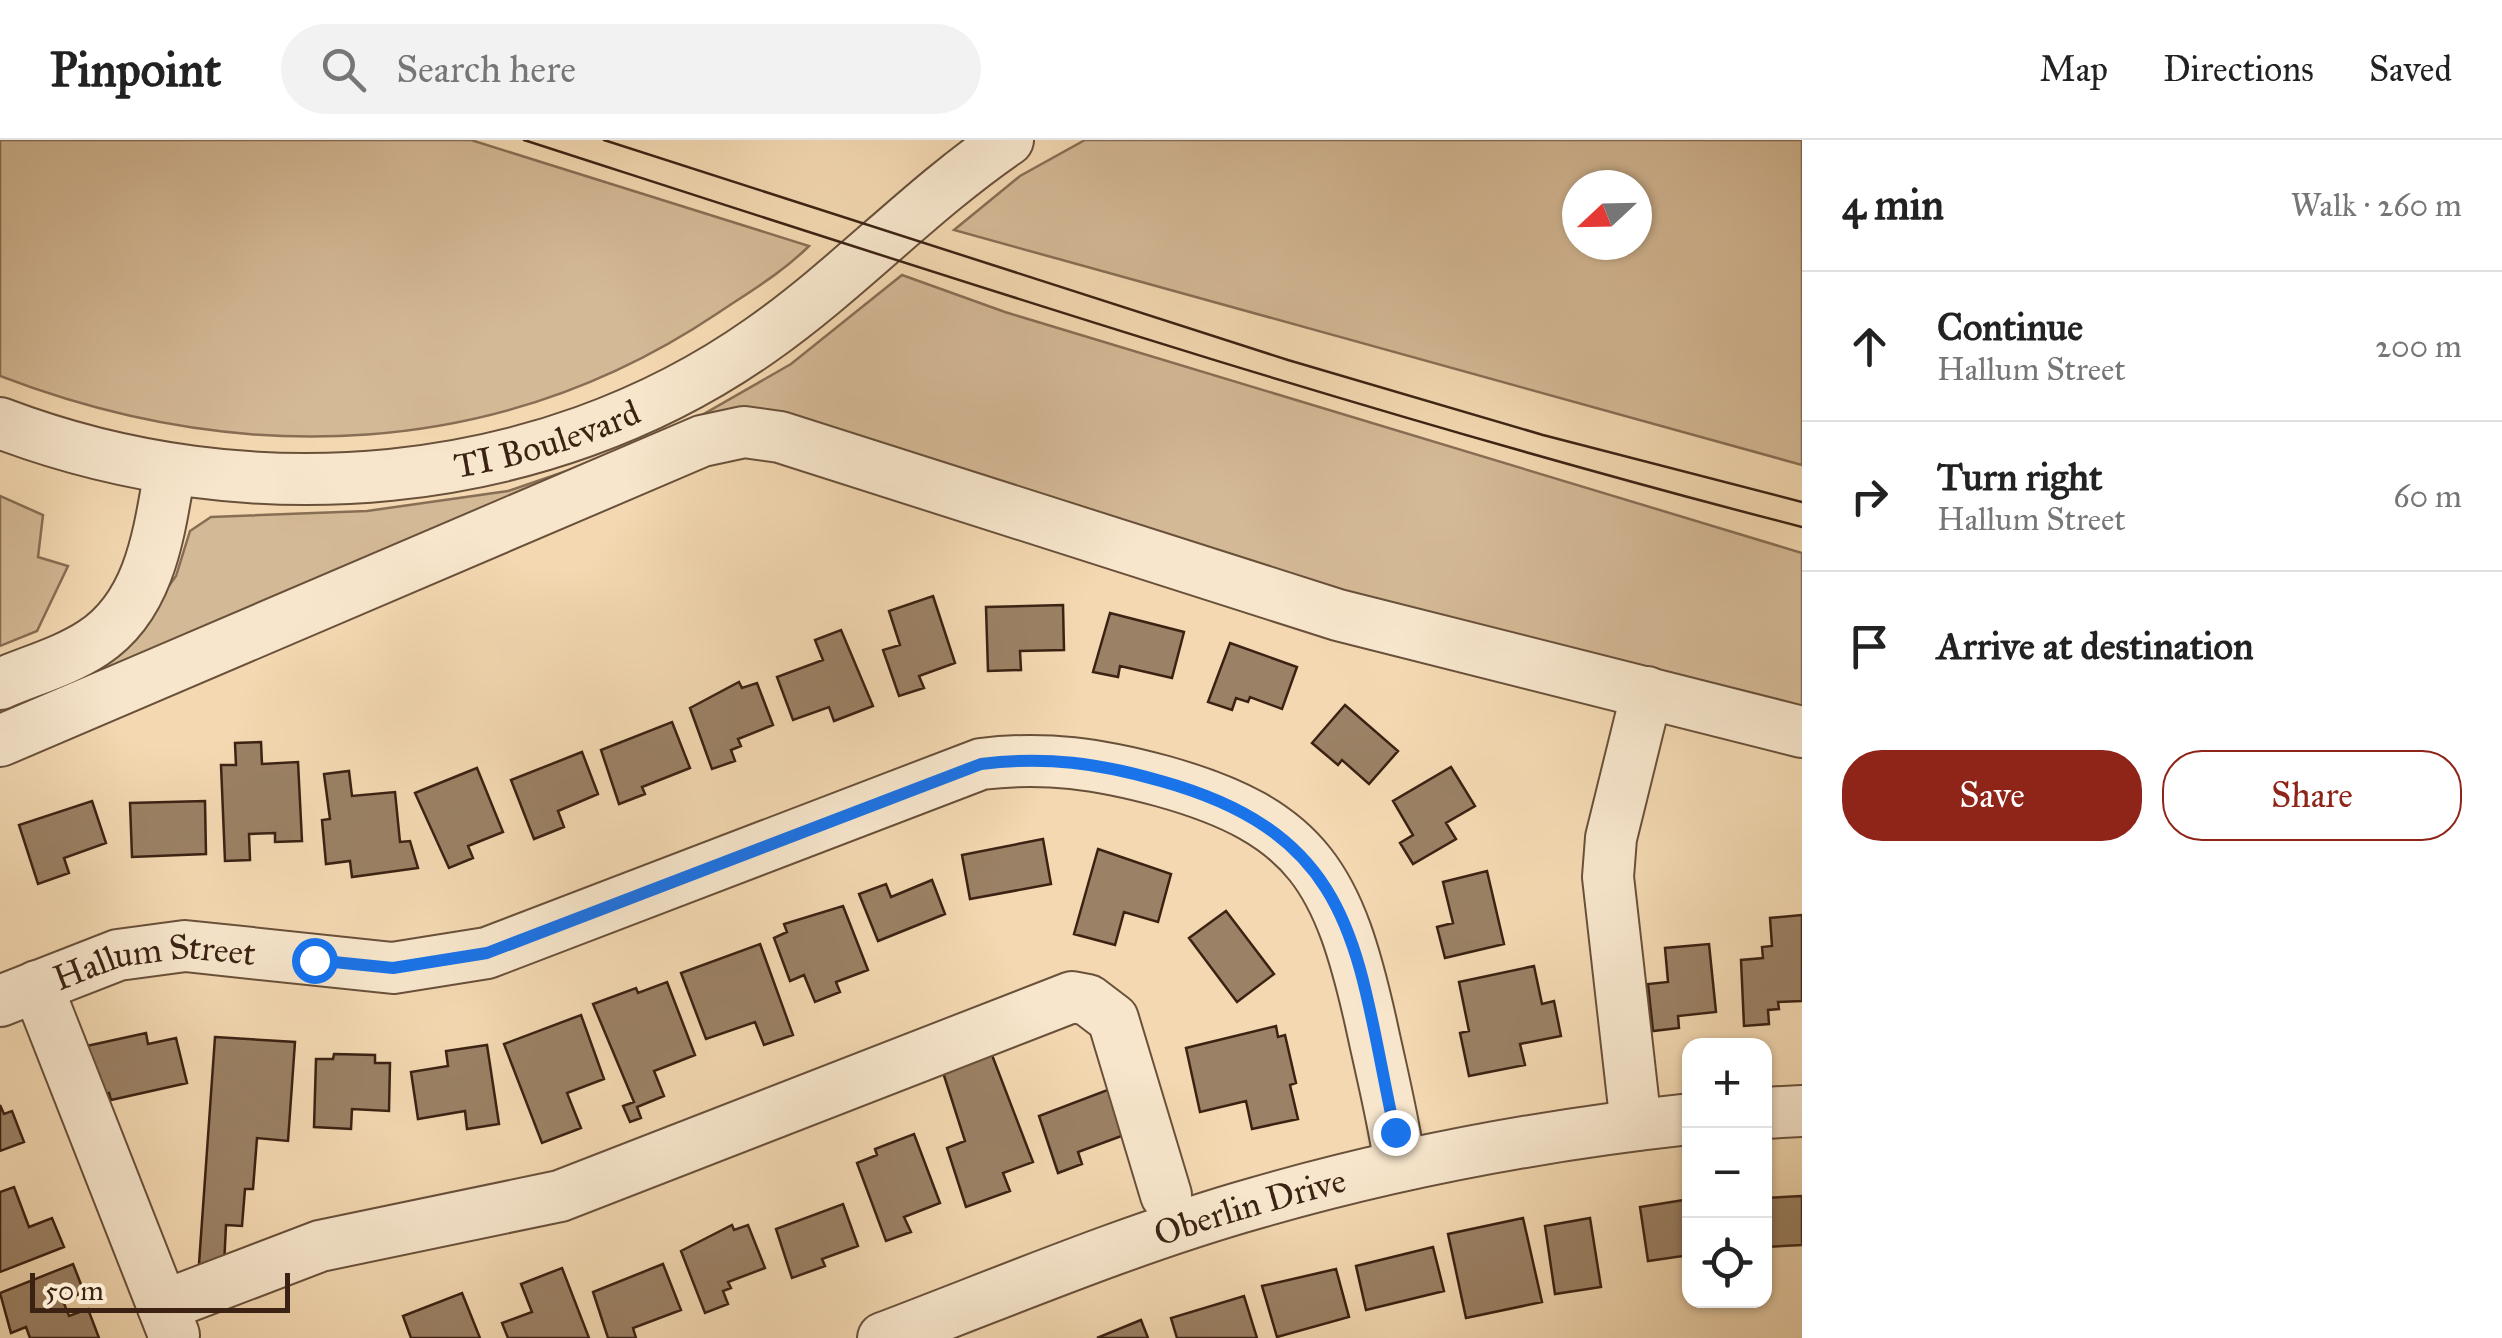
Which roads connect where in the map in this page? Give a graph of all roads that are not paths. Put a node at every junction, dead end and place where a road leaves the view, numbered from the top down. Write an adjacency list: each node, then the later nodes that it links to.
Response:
1 (1008, 140): 3 (street, TI Boulevard)
2 (0, 423): 3 (street, TI Boulevard)
3 (170, 470): 4 (street)
4 (0, 684)
5 (1647, 692): 6 (street); 7 (street); 12 (street)
6 (1802, 732)
7 (0, 741)
8 (18, 994): 13 (street, Hallum Street); 16 (street)
9 (1802, 1111): 10 (street)
10 (1772, 1112)
11 (1682, 1120): 12 (street, Oberlin Drive)
12 (1636, 1125): 13 (street, Oberlin Drive)
13 (1400, 1165): 15 (street, Oberlin Drive)
14 (1166, 1194): 16 (street)
15 (992, 1319): 17 (street, Oberlin Drive)
16 (169, 1322)
17 (884, 1338)

